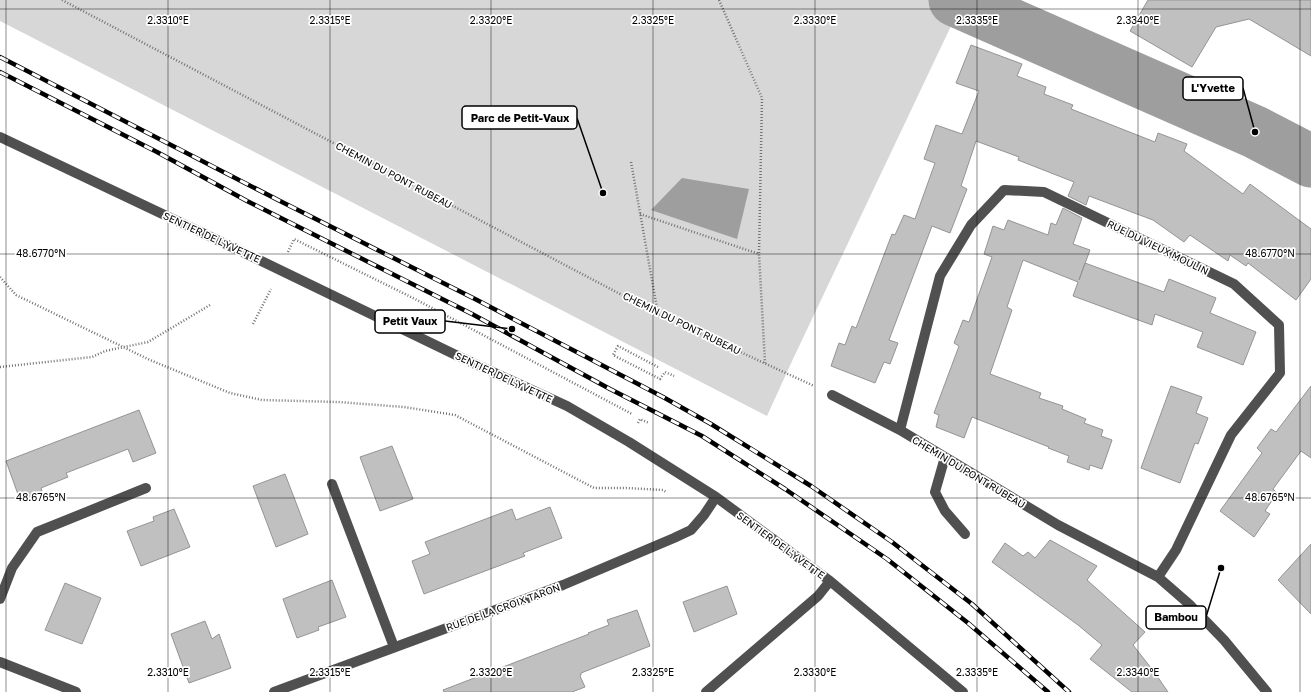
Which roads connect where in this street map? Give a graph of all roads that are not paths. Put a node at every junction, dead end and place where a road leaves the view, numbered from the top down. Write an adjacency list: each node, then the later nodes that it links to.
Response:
1 (0, 137): 7 (street, SENTIER DE L'YVETTE)
2 (832, 395): 3 (street, CHEMIN DU PONT RUBEAU)
3 (900, 430): 4 (street, CHEMIN DU PONT RUBEAU); 9 (street, RUE DU VIEUX MOULIN)
4 (945, 457): 8 (street); 9 (street, CHEMIN DU PONT RUBEAU)
5 (332, 484): 12 (street)
6 (146, 488): 11 (street)
7 (716, 497): 10 (street, SENTIER DE L'YVETTE); 12 (street, RUE DE LA CROIX TARON)
8 (965, 534)
9 (1158, 577): 18 (street, CHEMIN DU PONT RUBEAU)
10 (830, 581): 16 (street); 17 (street, SENTIER DE L'YVETTE)
11 (0, 599)
12 (394, 647): 15 (street, RUE DE LA CROIX TARON)
13 (0, 662): 14 (street)
14 (76, 692)
15 (274, 692)
16 (706, 692)
17 (963, 692)
18 (1267, 692)

